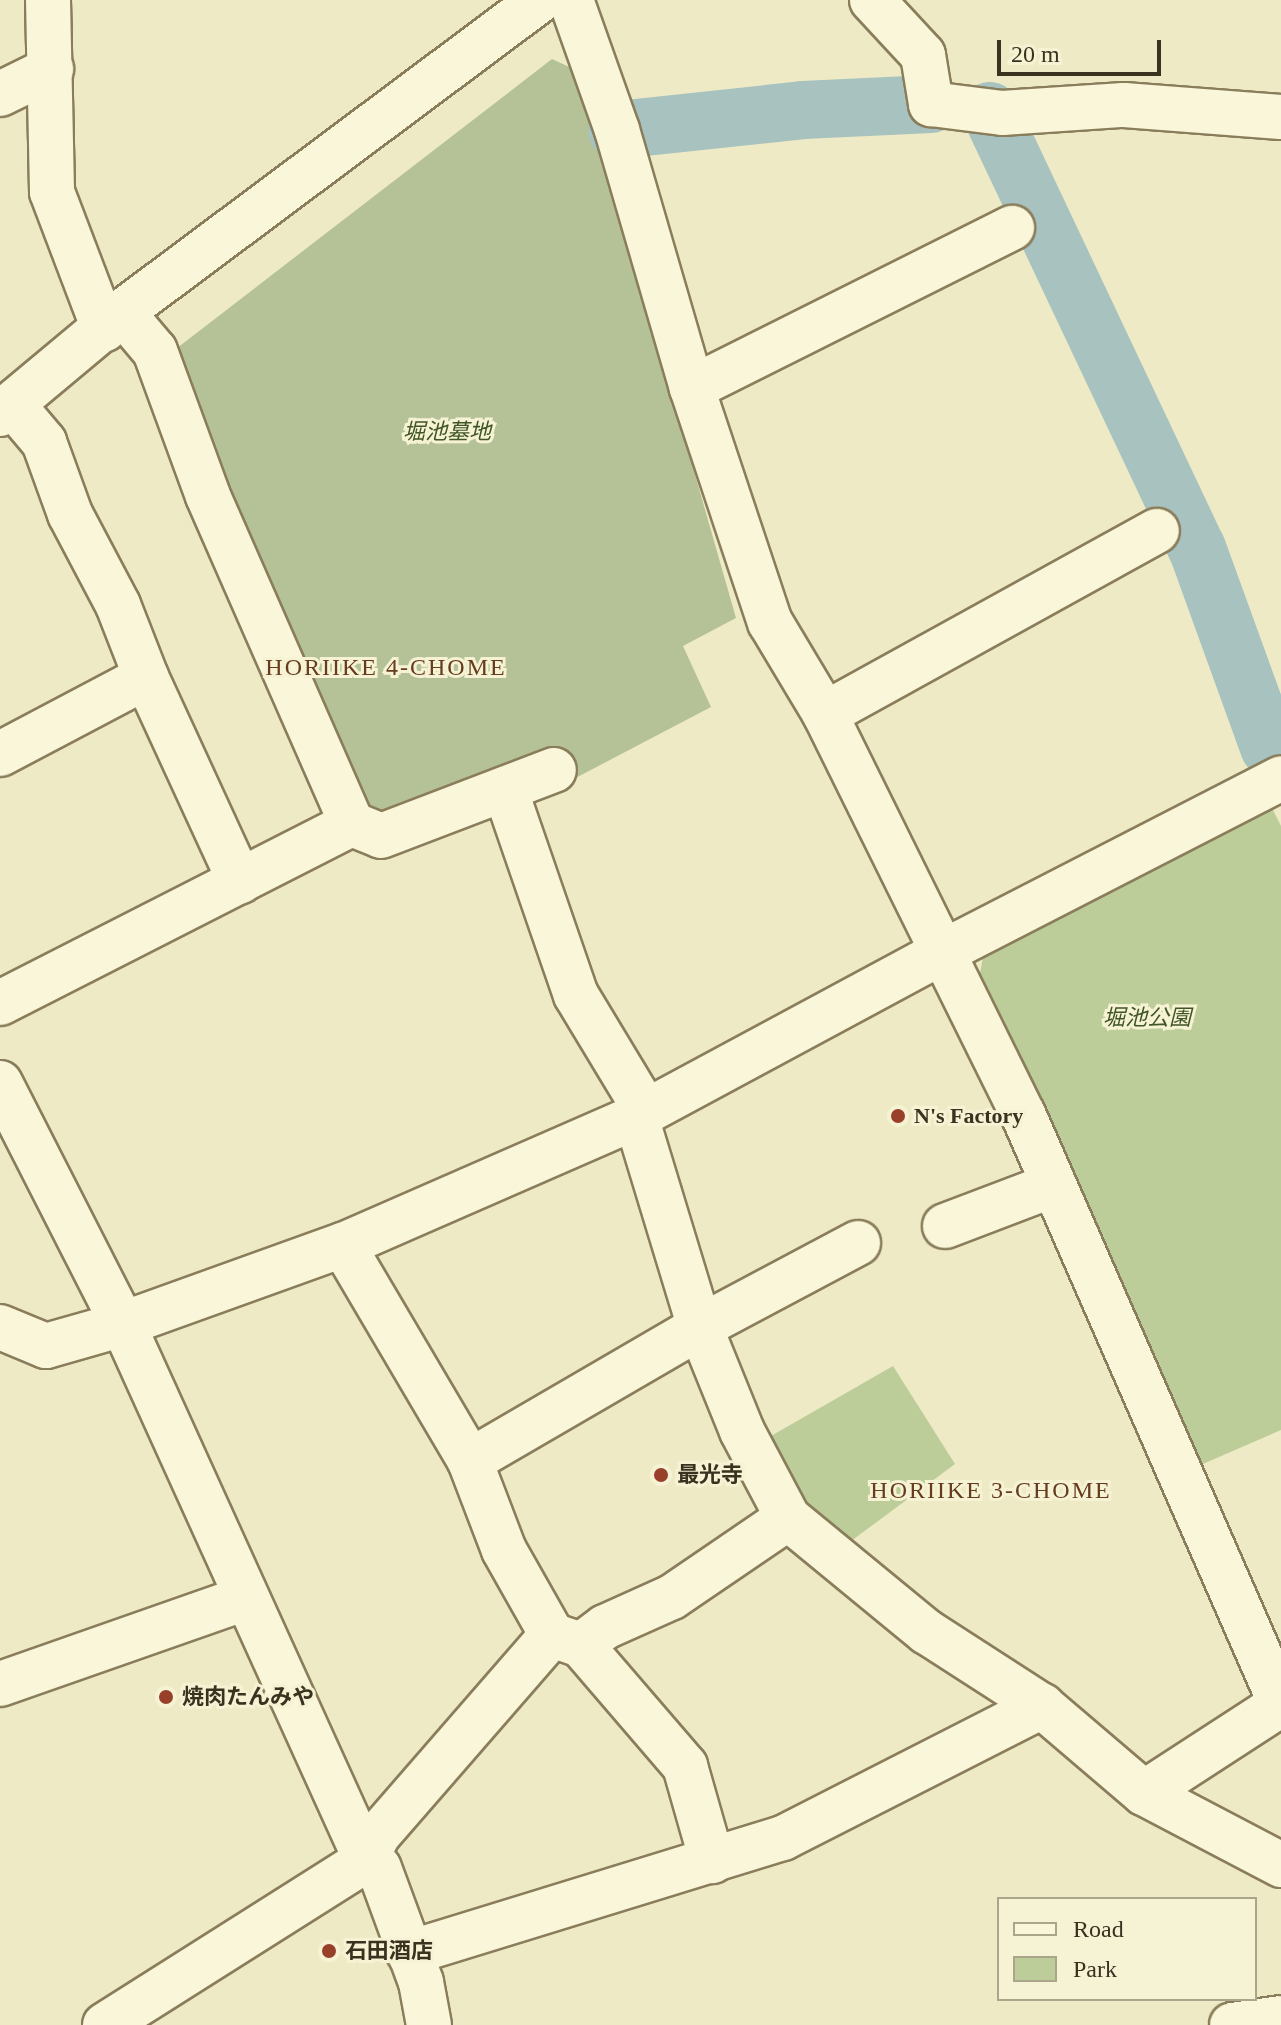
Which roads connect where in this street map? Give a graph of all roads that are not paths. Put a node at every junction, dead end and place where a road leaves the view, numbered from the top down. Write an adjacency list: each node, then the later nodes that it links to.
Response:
1 (48, 0): 5 (street)
2 (540, 0): 9 (street)
3 (571, 0): 10 (street)
4 (872, 0): 7 (street)
5 (51, 69): 6 (street); 9 (street)
6 (0, 94)
7 (1281, 117)
8 (1012, 228): 10 (street)
9 (113, 320): 11 (street); 19 (street)
10 (692, 388): 14 (street)
11 (6, 409): 13 (street)
12 (1157, 531): 14 (street)
13 (146, 677): 15 (street); 20 (street)
14 (825, 714): 21 (street)
15 (0, 754)
16 (554, 770): 18 (street)
17 (1281, 778): 21 (street)
18 (505, 789): 19 (street); 24 (street)
19 (352, 824): 20 (street)
20 (240, 881): 22 (street)
21 (943, 952): 24 (street); 25 (street)
22 (0, 1003)
23 (0, 1083): 29 (street)
24 (641, 1114): 28 (street); 30 (street)
25 (1053, 1185): 26 (street); 37 (street)
26 (945, 1226)
27 (858, 1243): 30 (street)
28 (343, 1245): 29 (street); 32 (street)
29 (123, 1324): 31 (street); 34 (street)
30 (700, 1327): 32 (street); 33 (street)
31 (3, 1334)
32 (470, 1461): 35 (street)
33 (788, 1518): 35 (street); 38 (street)
34 (245, 1598): 36 (street); 40 (street)
35 (566, 1640): 40 (street); 41 (street)
36 (0, 1684)
37 (1281, 1704): 39 (street)
38 (1042, 1706): 39 (street); 41 (street)
39 (1144, 1793): 42 (street)
40 (366, 1860): 43 (street); 45 (street)
41 (712, 1861): 43 (street)
42 (1281, 1865)
43 (409, 1953): 46 (street)
44 (1281, 2018): 47 (street)
45 (105, 2025)
46 (429, 2025)
47 (1232, 2025)

